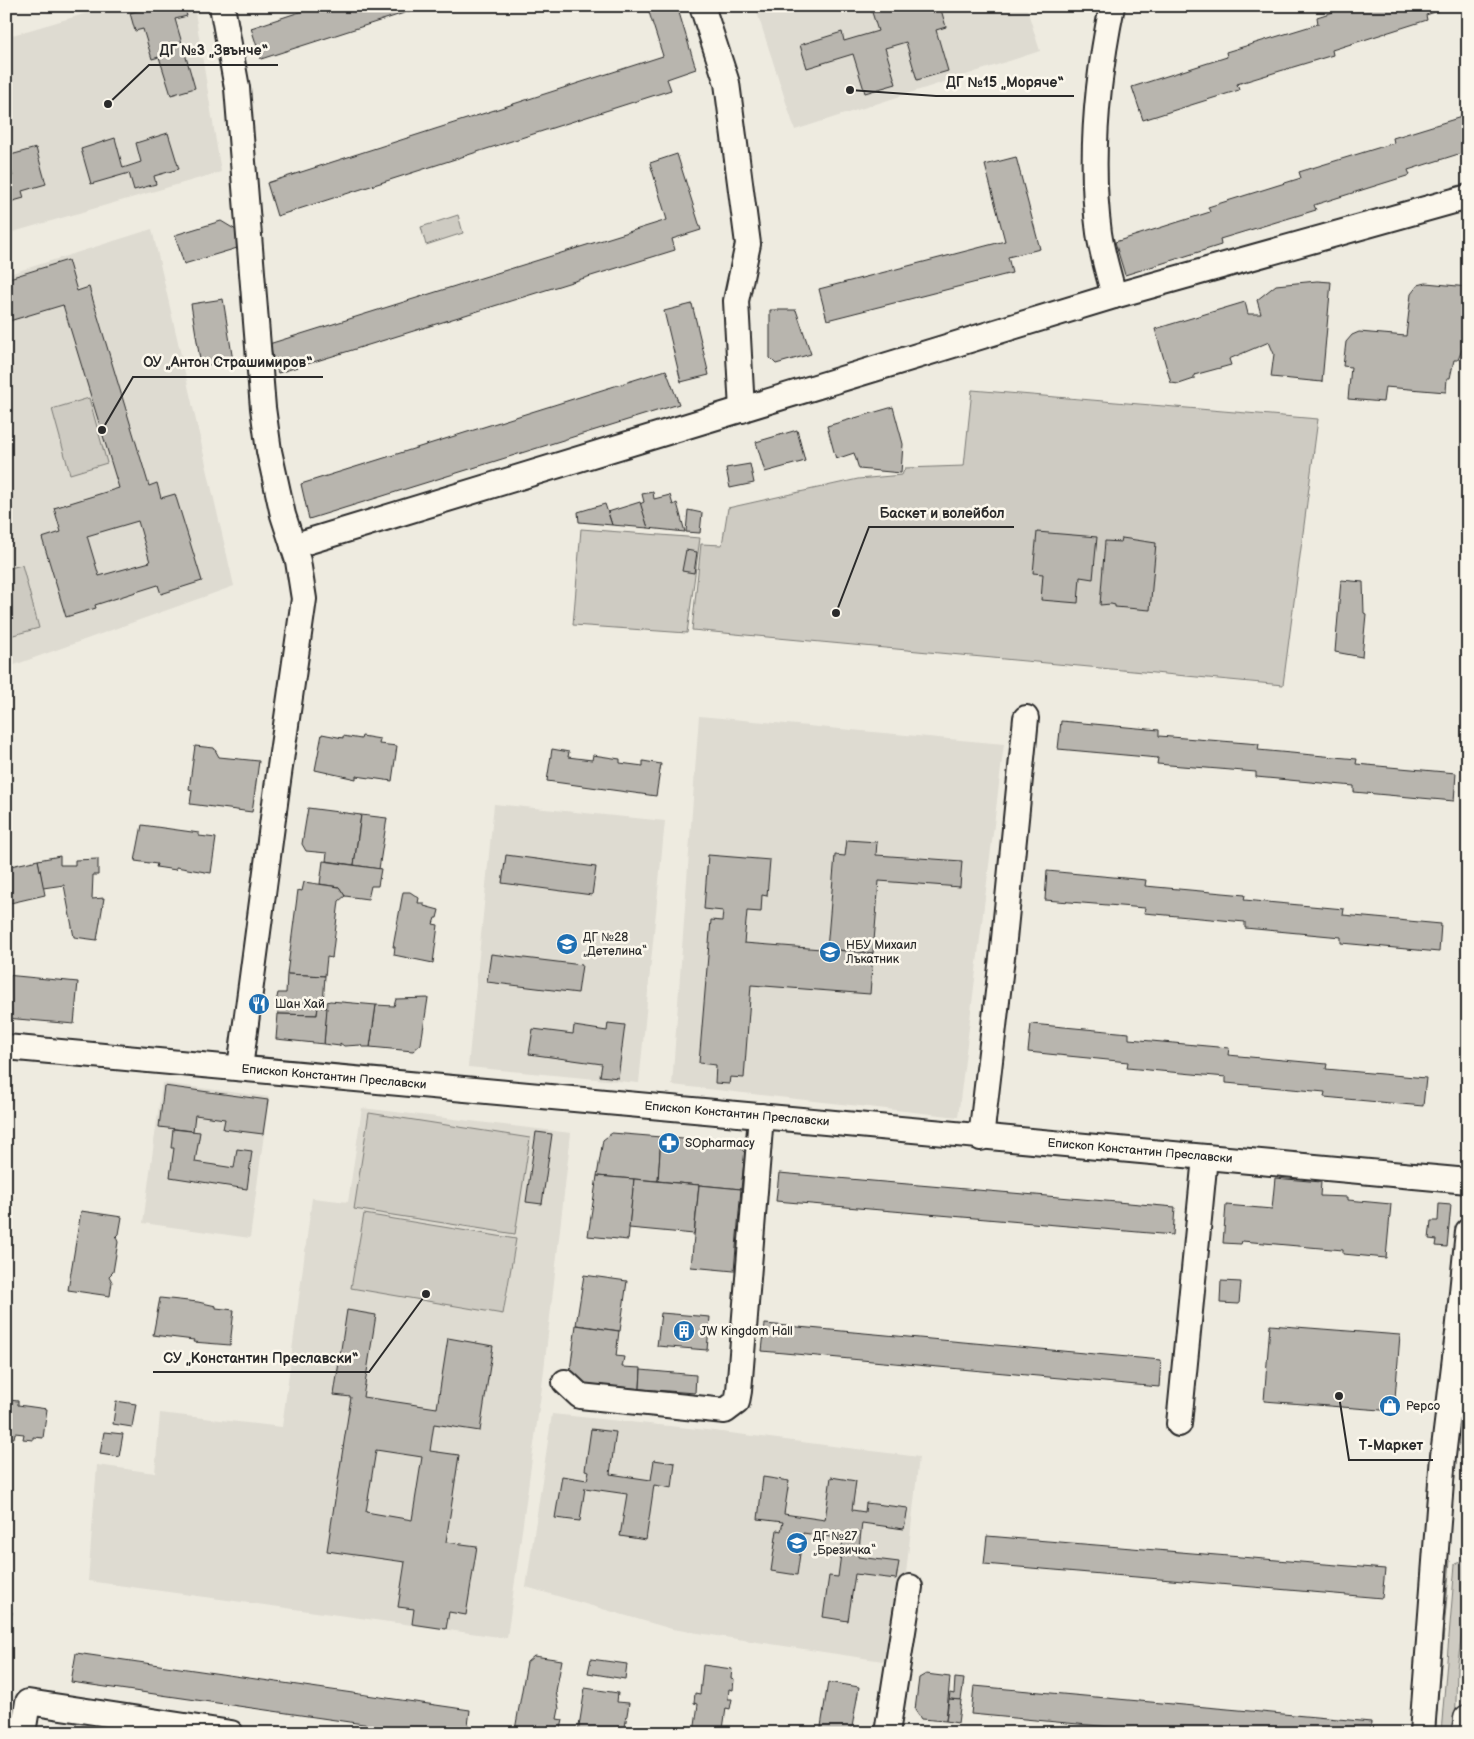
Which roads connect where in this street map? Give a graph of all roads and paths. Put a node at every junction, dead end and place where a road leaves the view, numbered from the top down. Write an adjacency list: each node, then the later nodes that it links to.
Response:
1 (222, 6): 7 (street)
2 (702, 6): 6 (street)
3 (1112, 6): 5 (street)
4 (1468, 197): 5 (street)
5 (1114, 296): 6 (street)
6 (742, 410): 7 (street)
7 (293, 546): 10 (street)
8 (1026, 718): 12 (street)
9 (6, 1047): 10 (street, Епископ Константин Преславски)
10 (240, 1068): 11 (street, Епископ Константин Преславски)
11 (761, 1116): 12 (street, Епископ Константин Преславски); 17 (street)
12 (981, 1138): 13 (street, Епископ Константин Преславски)
13 (1205, 1157): 14 (street, Епископ Константин Преславски); 18 (street)
14 (1468, 1181)
15 (1468, 1231): 16 (street)
16 (1463, 1331): 24 (street)
17 (565, 1382)
18 (1179, 1424)
19 (910, 1587): 23 (street)
20 (1468, 1719): 25 (highway)
21 (23, 1733): 22 (street)
22 (231, 1733)
23 (887, 1733)
24 (1422, 1733)
25 (1466, 1733)

